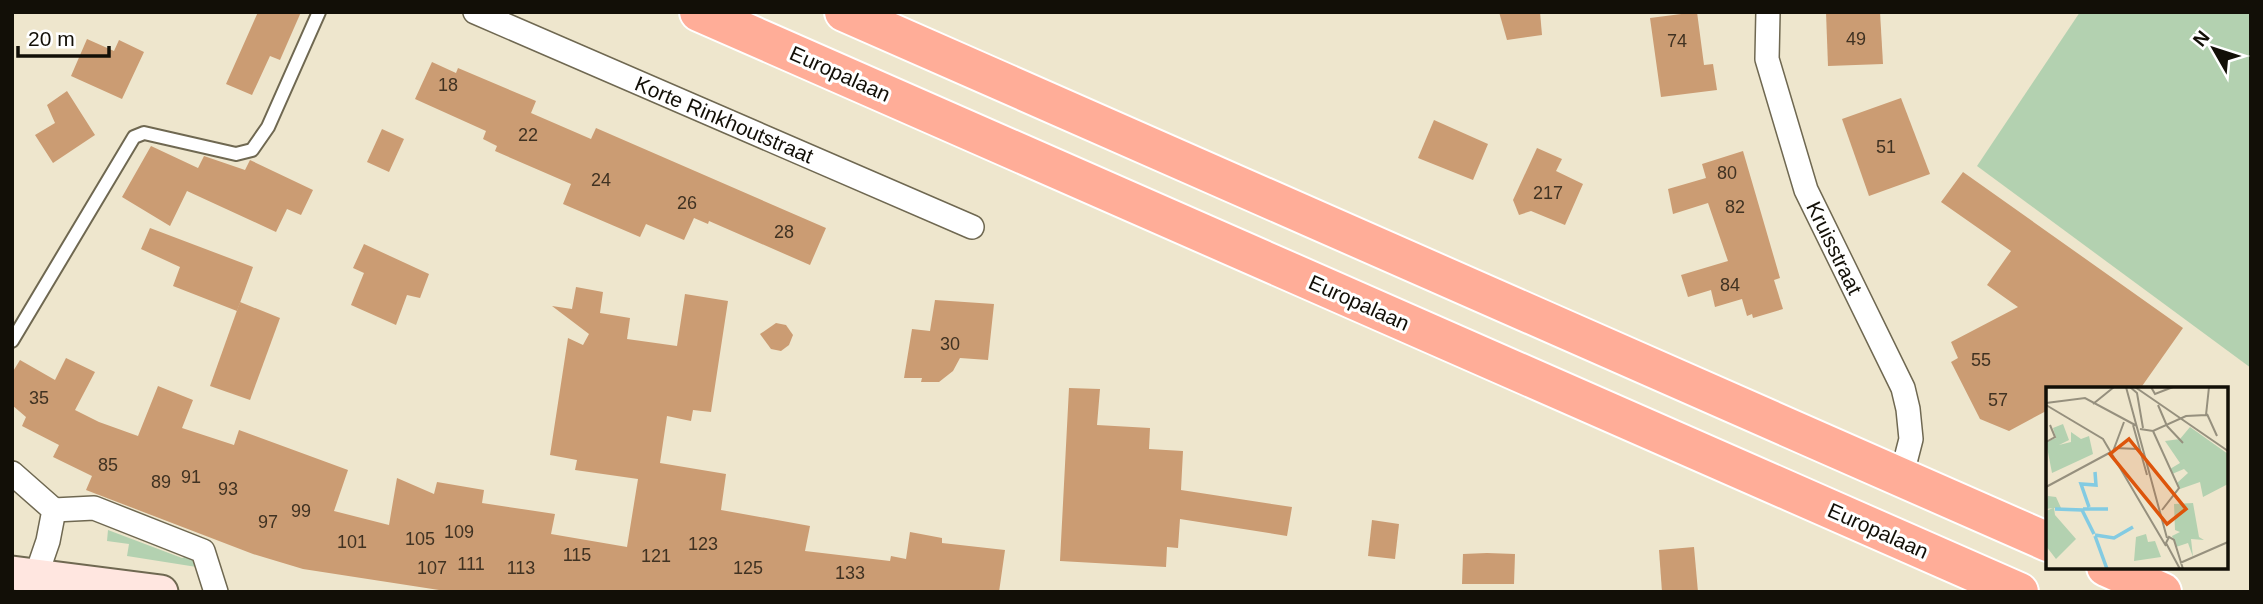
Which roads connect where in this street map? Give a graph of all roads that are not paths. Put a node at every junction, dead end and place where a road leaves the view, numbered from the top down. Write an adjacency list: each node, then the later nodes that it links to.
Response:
1 (319, 12): 7 (lane)
2 (475, 12): 6 (street, Korte Rinkhoutstraat)
3 (699, 12): 16 (highway, Europalaan)
4 (844, 12): 9 (highway)
5 (1768, 12): 9 (street, Kruisstraat)
6 (972, 228)
7 (12, 341)
8 (12, 472): 10 (street)
9 (1901, 478): 11 (highway)
10 (54, 510): 13 (street); 15 (street)
11 (2046, 541)
12 (2110, 569): 17 (highway)
13 (24, 575): 14 (street)
14 (161, 592)
15 (216, 592)
16 (2019, 592)
17 (2162, 592)

